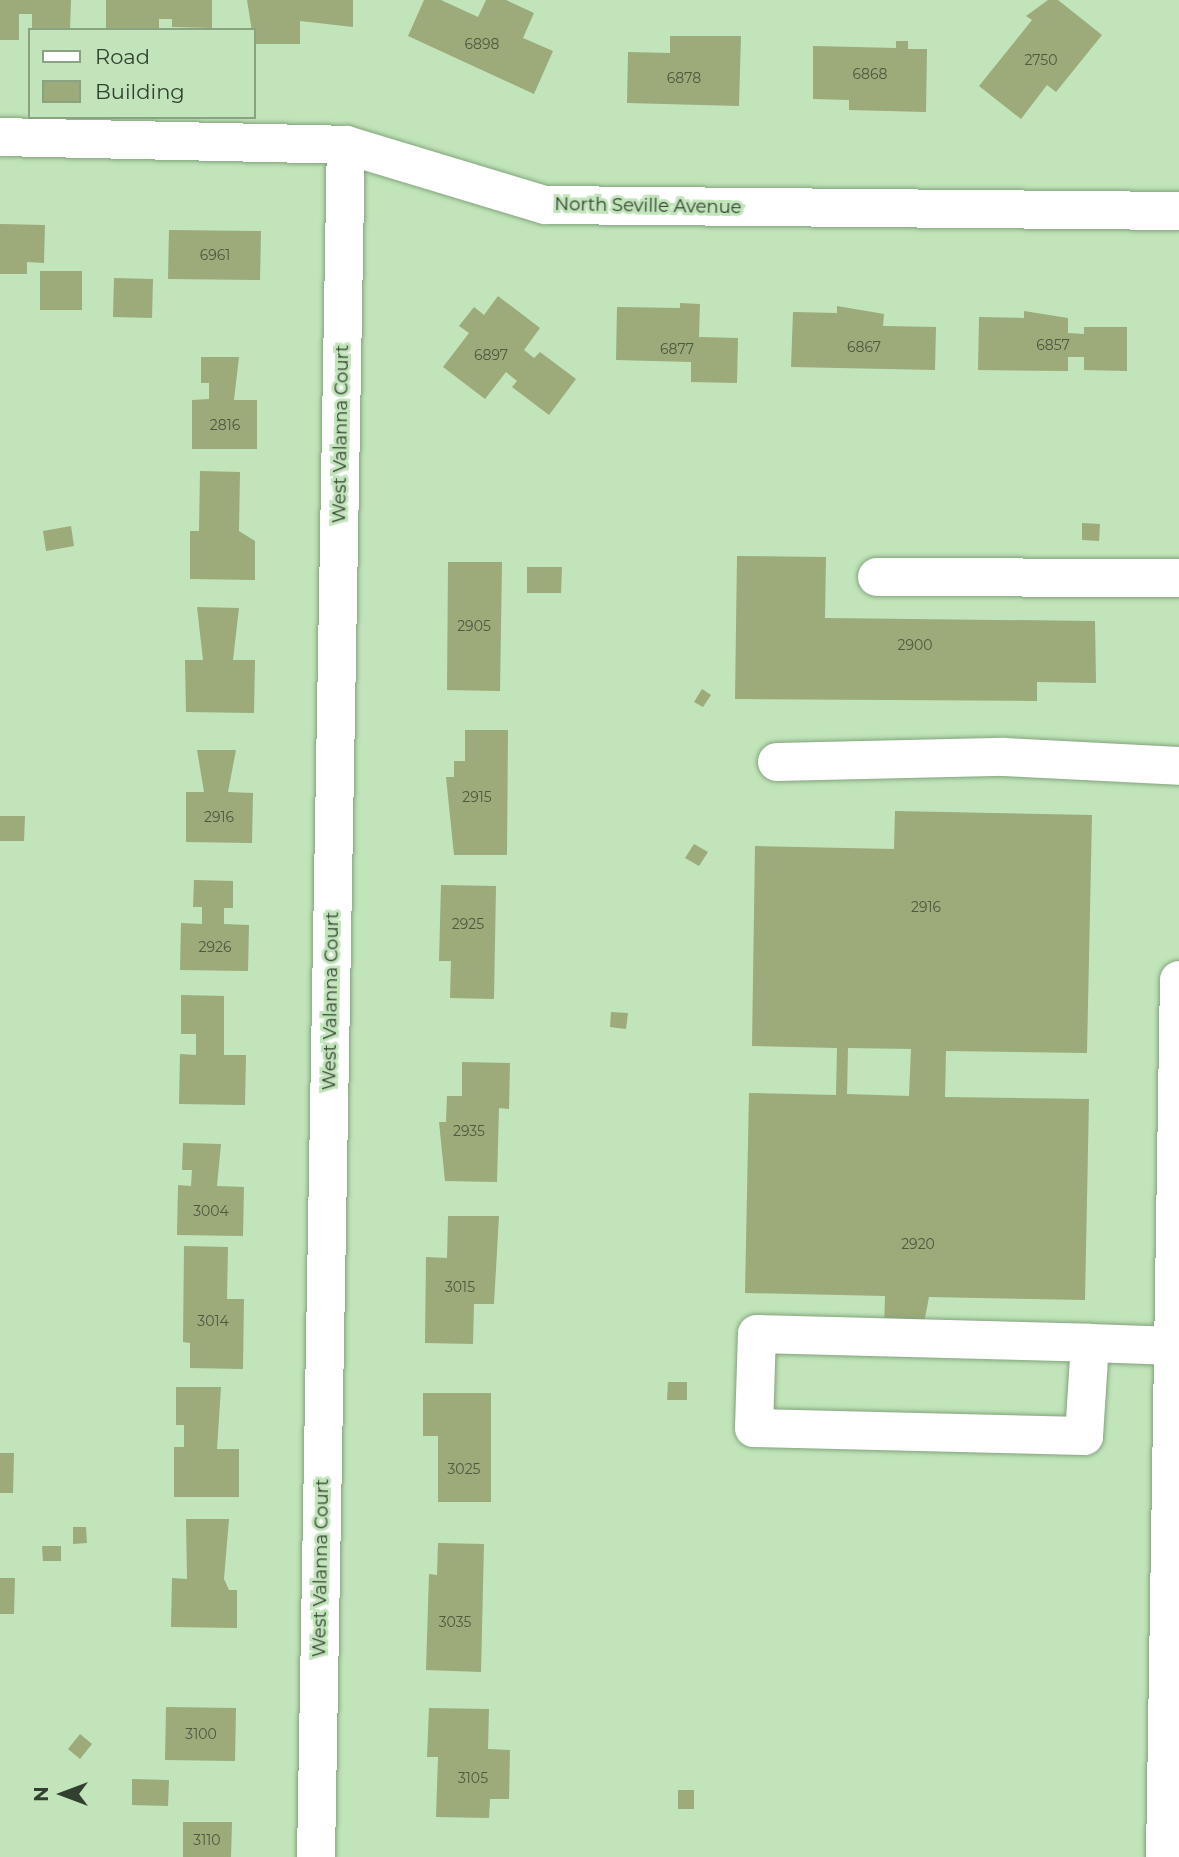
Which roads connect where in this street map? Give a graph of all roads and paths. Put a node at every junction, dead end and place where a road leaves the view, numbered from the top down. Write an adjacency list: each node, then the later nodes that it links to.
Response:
1 (0, 137): 2 (street, North Seville Avenue)
2 (346, 145): 3 (street, North Seville Avenue); 14 (street, West Valanna Court)
3 (1179, 211)
4 (877, 577): 5 (street)
5 (1179, 578)
6 (777, 762): 7 (street)
7 (1179, 766)
8 (1179, 980): 9 (street)
9 (1177, 1277): 11 (street)
10 (1090, 1343): 10 (street); 11 (street)
11 (1175, 1346): 12 (street)
12 (1175, 1546): 13 (street)
13 (1174, 1716): 15 (street)
14 (316, 1857)
15 (1165, 1857)

